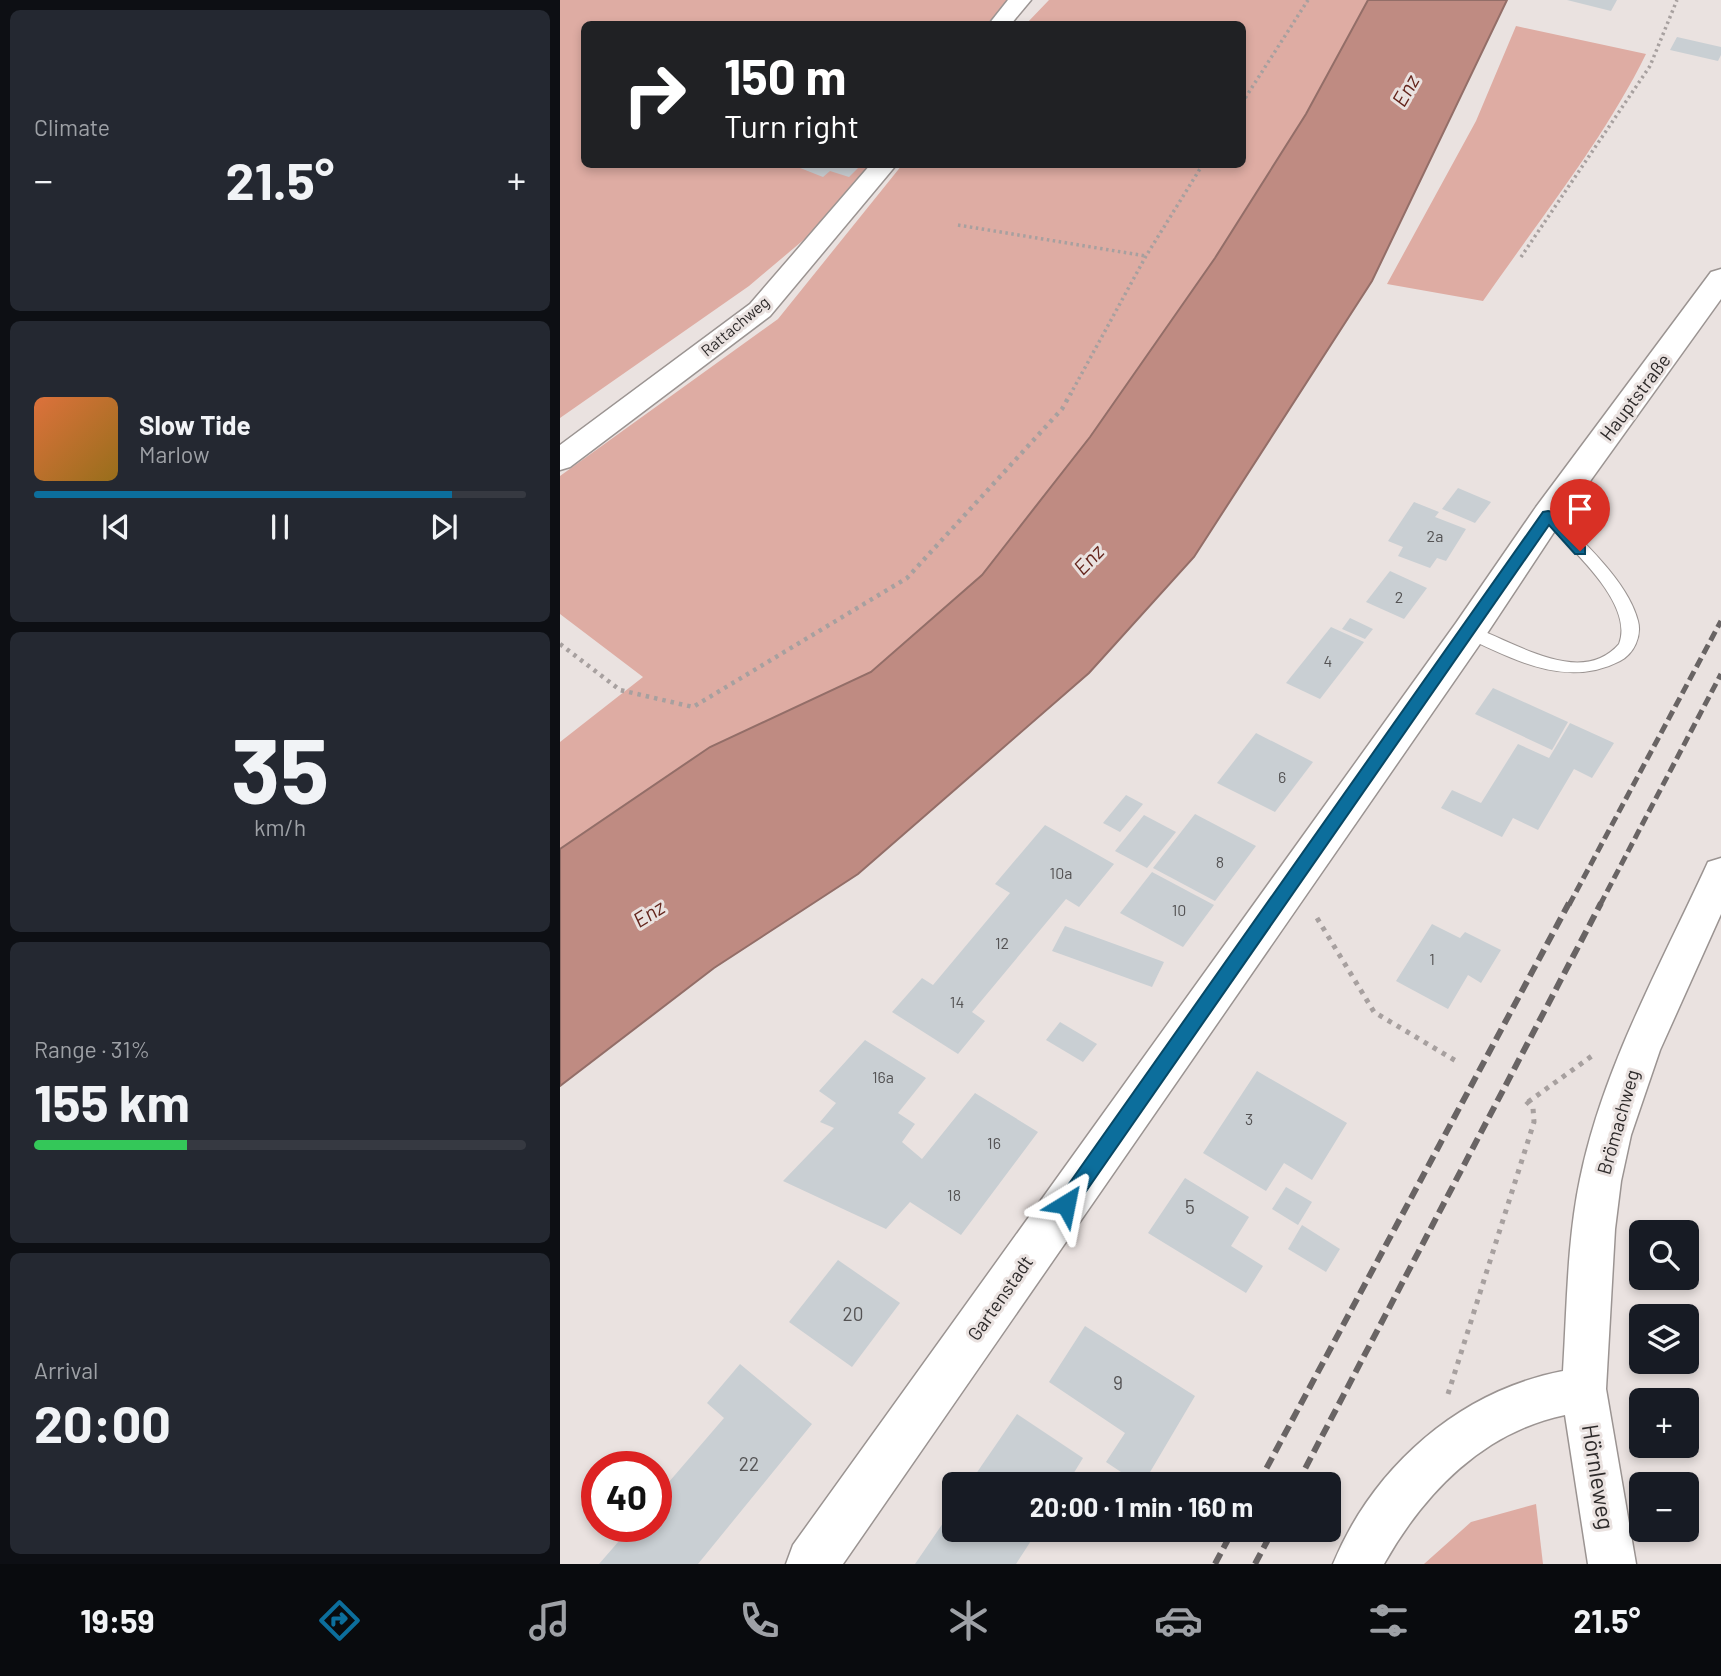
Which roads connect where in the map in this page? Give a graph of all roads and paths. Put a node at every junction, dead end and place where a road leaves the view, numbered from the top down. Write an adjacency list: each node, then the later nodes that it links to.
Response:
1 (1020, 0): 4 (street)
2 (1308, 0): 5 (path)
3 (1677, 0): 10 (path)
4 (1002, 21)
5 (1246, 97)
6 (882, 168): 12 (street, Rattachweg)
7 (1201, 168): 9 (path)
8 (958, 225): 9 (path)
9 (1146, 256): 15 (path)
10 (1521, 257)
11 (1721, 278): 13 (street, Hauptstraße)
12 (560, 460)
13 (1548, 515): 14 (street, Gartenstadt); 14 (lane)
14 (1469, 632): 17 (street, Gartenstadt)
15 (560, 644)
16 (1721, 873): 20 (street, Brömachweg)
17 (1286, 892): 19 (path); 22 (street, Gartenstadt)
18 (1594, 1054): 21 (path)
19 (1456, 1061)
20 (1584, 1389): 21 (street); 24 (street, Hörnleweg)
21 (1457, 1439): 23 (street)
22 (812, 1564)
23 (1357, 1564)
24 (1612, 1564)

